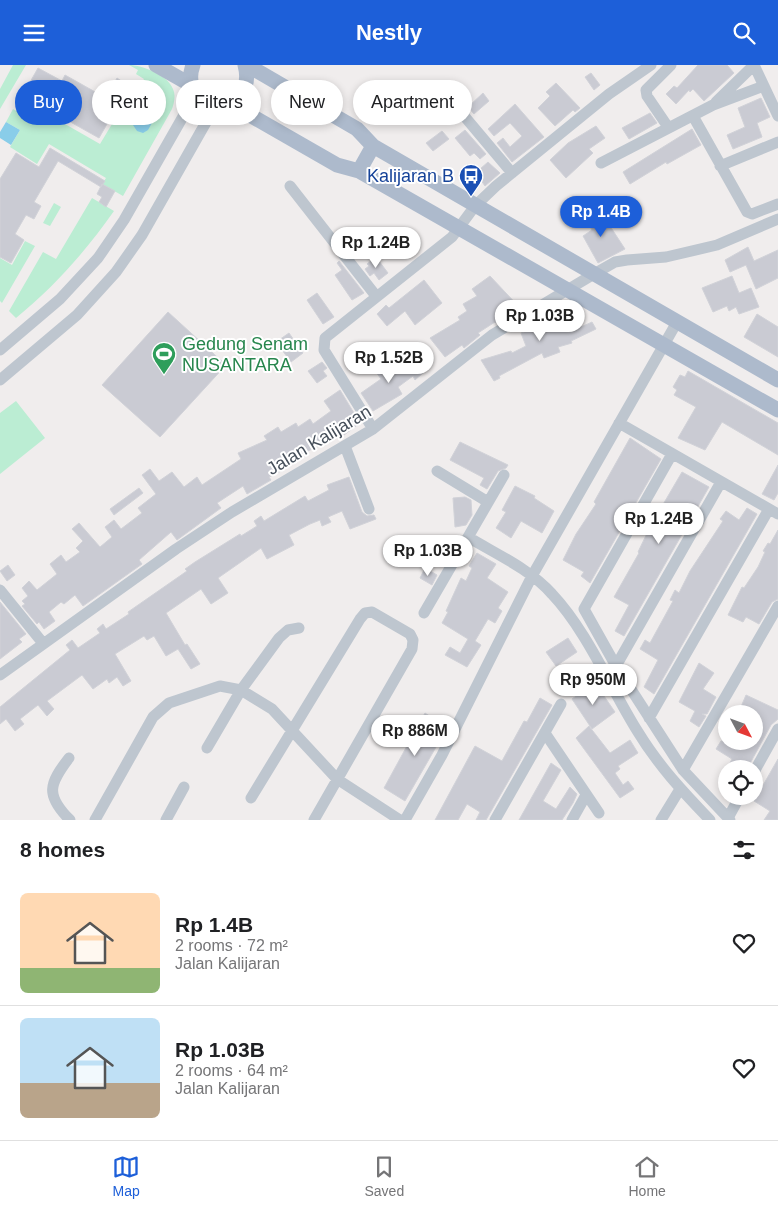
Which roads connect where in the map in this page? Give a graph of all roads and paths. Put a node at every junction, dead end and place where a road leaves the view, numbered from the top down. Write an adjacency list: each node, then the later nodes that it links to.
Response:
1 (156, 65): 7 (main road)
2 (194, 65): 8 (main road)
3 (246, 65): 9 (main road); 20 (main road)
4 (651, 65): 24 (street)
5 (671, 65): 18 (street)
6 (754, 65): 10 (street); 11 (street)
7 (180, 80)
8 (192, 80)
9 (246, 80)
10 (764, 86): 11 (street); 12 (street)
11 (713, 105): 13 (street)
12 (778, 115)
13 (693, 116): 18 (street); 22 (street)
14 (176, 124): 35 (street)
15 (261, 124): 23 (main road)
16 (209, 125): 36 (street)
17 (472, 125): 24 (street)
18 (668, 127): 21 (street)
19 (778, 142): 22 (street)
20 (373, 146): 23 (main road); 27 (main road)
21 (601, 163)
22 (720, 166): 26 (street)
23 (359, 171): 29 (main road)
24 (512, 173): 27 (street)
25 (290, 186): 32 (street)
26 (778, 205)
27 (475, 206): 29 (street); 30 (main road)
28 (778, 219): 30 (street, Jalan Kalijaran)
29 (458, 227): 31 (main road); 32 (street)
30 (594, 274): 31 (street, Jalan Kalijaran); 33 (main road)
31 (569, 291): 34 (main road); 40 (street, Jalan Kalijaran)
32 (376, 296): 40 (street)
33 (677, 322): 34 (street); 37 (main road)
34 (664, 344): 38 (main road); 39 (street)
35 (0, 350)
36 (0, 380)
37 (778, 380)
38 (778, 410)
39 (619, 423): 42 (street); 50 (street)
40 (373, 429): 41 (street, Jalan Kalijaran)
41 (345, 446): 47 (street); 55 (street, Jalan Kalijaran)
42 (672, 454): 45 (street); 56 (street)
43 (437, 471): 46 (street)
44 (504, 475): 46 (street)
45 (721, 482): 48 (street); 56 (street)
46 (488, 502): 49 (street)
47 (370, 509)
48 (774, 512): 60 (street)
49 (468, 537): 50 (street); 53 (street)
50 (532, 576): 70 (street); 81 (street)
51 (0, 590): 55 (street)
52 (778, 606): 67 (street)
53 (424, 613)
54 (299, 628): 58 (street)
55 (42, 643): 57 (street, Jalan Kalijaran)
56 (616, 666): 60 (street)
57 (0, 675)
58 (241, 690): 61 (street); 64 (street); 77 (street)
59 (561, 704): 63 (street)
60 (649, 718): 67 (street)
61 (291, 729): 68 (street); 68 (street); 72 (street)
62 (778, 729): 66 (street)
63 (545, 733): 71 (street); 82 (street)
64 (207, 748)
65 (69, 758): 76 (street)
66 (761, 760)
67 (683, 769): 75 (street)
68 (337, 779): 79 (street); 80 (street)
69 (184, 787): 78 (street)
70 (680, 789): 84 (street); 85 (street)
71 (586, 795): 74 (street); 83 (street)
72 (251, 798)
73 (736, 805): 75 (street)
74 (599, 813)
75 (729, 819)
76 (70, 820)
77 (95, 820)
78 (166, 820)
79 (314, 820)
80 (400, 820)
81 (405, 820)
82 (495, 820)
83 (572, 820)
84 (661, 820)
85 (710, 820)

